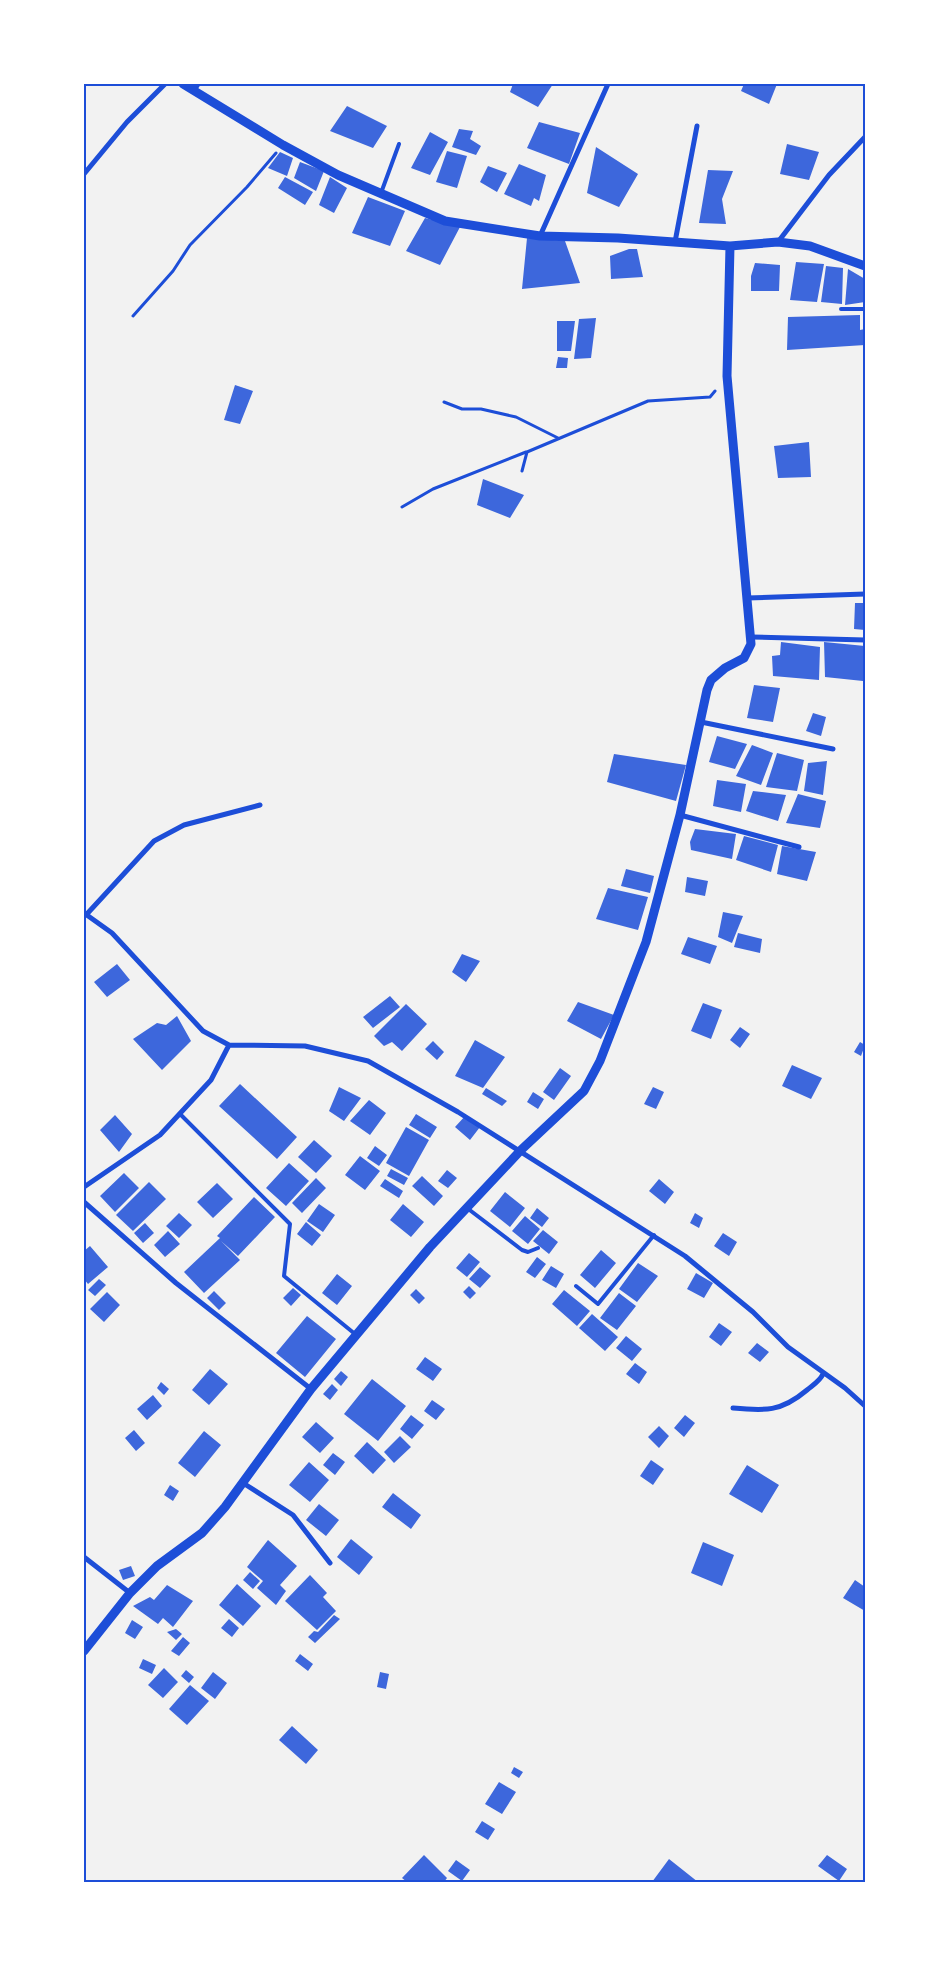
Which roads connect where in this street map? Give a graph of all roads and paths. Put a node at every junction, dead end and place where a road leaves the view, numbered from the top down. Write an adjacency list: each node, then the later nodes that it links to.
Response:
1 (165, 84): 9 (street)
2 (183, 84): 4 (street)
3 (608, 84): 11 (street)
4 (196, 87): 8 (street)
5 (697, 126): 12 (street)
6 (865, 138): 13 (street)
7 (399, 144): 10 (lane)
8 (283, 146): 10 (street); 18 (path)
9 (84, 174)
10 (380, 195): 11 (street)
11 (540, 236): 12 (street)
12 (675, 242): 14 (street)
13 (778, 242): 14 (street); 15 (street)
14 (730, 246): 19 (street)
15 (865, 266)
16 (842, 309): 17 (lane)
17 (865, 309)
18 (133, 316)
19 (727, 376): 21 (path); 26 (street)
20 (444, 402): 21 (path)
21 (558, 438): 22 (path)
22 (527, 452): 23 (path); 24 (path)
23 (522, 471)
24 (402, 508)
25 (865, 594): 26 (street)
26 (748, 598): 27 (street)
27 (751, 637): 28 (street); 29 (street)
28 (865, 640)
29 (701, 722): 30 (street); 32 (street)
30 (833, 749)
31 (260, 805): 34 (street)
32 (680, 815): 33 (street); 37 (street)
33 (799, 847)
34 (85, 914): 35 (street)
35 (229, 1045): 36 (street); 37 (street)
36 (180, 1114): 38 (street); 44 (lane)
37 (521, 1150): 40 (street); 41 (street)
38 (84, 1187)
39 (84, 1202): 46 (street)
40 (467, 1208): 42 (lane); 44 (street)
41 (654, 1236): 43 (lane); 45 (street)
42 (538, 1248)
43 (576, 1286)
44 (355, 1334): 46 (street)
45 (823, 1374): 47 (street); 48 (street)
46 (311, 1389): 49 (street)
47 (865, 1406)
48 (733, 1408)
49 (243, 1482): 51 (street); 52 (street)
50 (84, 1556): 52 (street)
51 (330, 1563)
52 (130, 1592): 53 (street)
53 (84, 1651)

